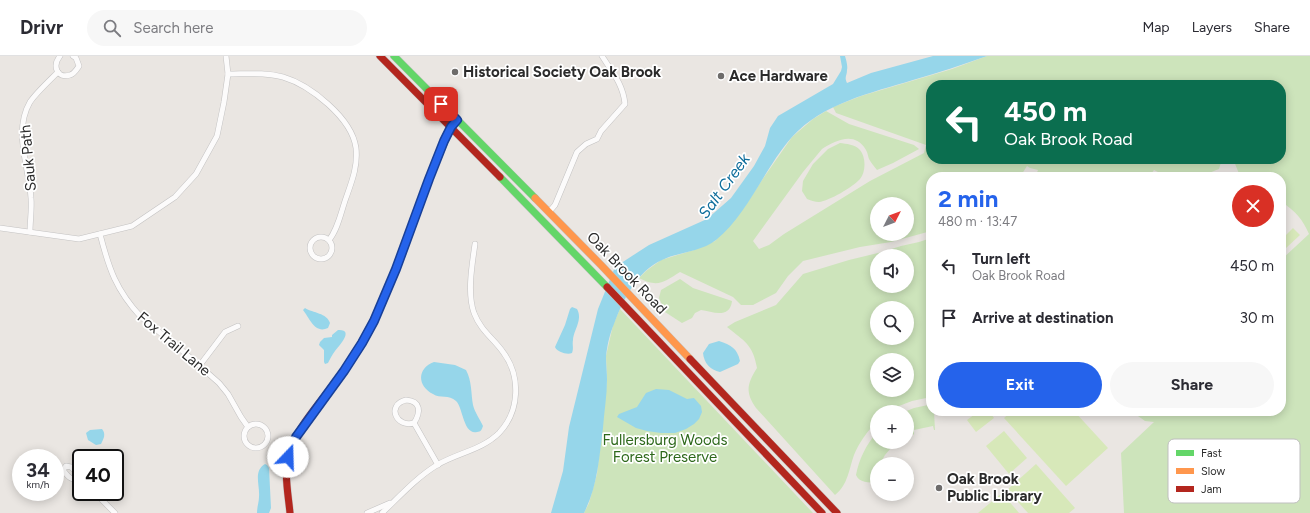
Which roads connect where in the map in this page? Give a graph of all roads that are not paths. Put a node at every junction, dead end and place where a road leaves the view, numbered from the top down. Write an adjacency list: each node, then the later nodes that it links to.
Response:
1 (60, 56): 7 (street)
2 (73, 56): 7 (street)
3 (226, 56): 8 (street)
4 (380, 56): 10 (main road, Oak Brook Road)
5 (394, 56): 9 (main road, Oak Brook Road)
6 (602, 56): 11 (street)
7 (58, 72): 13 (street, Sauk Path)
8 (228, 74): 14 (street); 15 (street)
9 (457, 120): 10 (street); 11 (main road, Oak Brook Road)
10 (451, 127): 27 (main road); 30 (main road, Oak Brook Road)
11 (549, 212): 31 (main road, Oak Brook Road)
12 (0, 228): 13 (street)
13 (30, 232): 14 (street)
14 (100, 234): 18 (street, Fox Trail Lane)
15 (329, 240): 15 (street)
16 (475, 244): 21 (street)
17 (238, 326): 18 (street)
18 (200, 365): 20 (street, Fox Trail Lane)
19 (414, 422): 19 (street); 21 (street)
20 (248, 427): 20 (street)
21 (438, 465): 25 (street)
22 (72, 469): 23 (street)
23 (72, 479)
24 (103, 501): 26 (street)
25 (394, 501): 28 (street); 29 (street)
26 (115, 513)
27 (290, 513)
28 (367, 513)
29 (382, 513)
30 (822, 513)
31 (837, 513)

